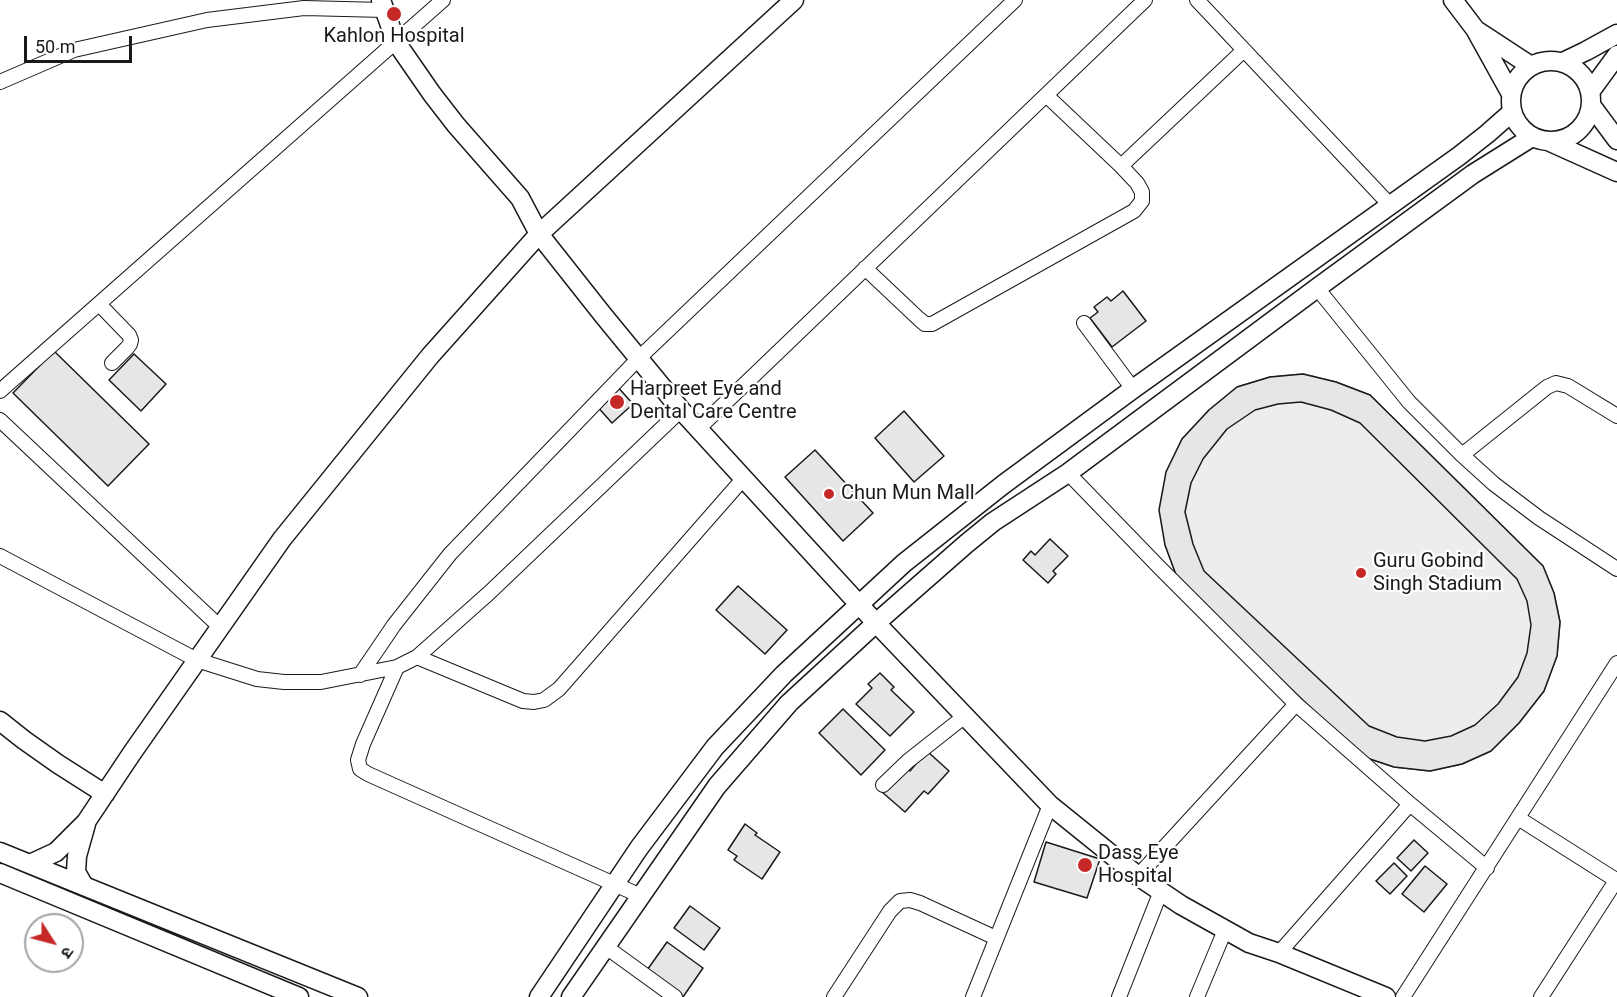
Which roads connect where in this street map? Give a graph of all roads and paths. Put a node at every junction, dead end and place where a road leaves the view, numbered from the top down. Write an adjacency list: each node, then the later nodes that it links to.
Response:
1 (443, 0): 10 (street)
2 (794, 0): 24 (street)
3 (1015, 0): 31 (street)
4 (1145, 0): 16 (street)
5 (1197, 0): 11 (street)
6 (1453, 0): 8 (street)
7 (383, 5): 10 (street); 15 (street)
8 (1474, 29): 14 (street); 18 (street)
9 (1617, 34): 13 (street)
10 (396, 42): 24 (street); 29 (street)
11 (1244, 50): 21 (street); 23 (street)
12 (1617, 55): 17 (street)
13 (1563, 62): 14 (street); 17 (street)
14 (1531, 66): 18 (street)
15 (0, 82)
16 (1046, 95): 21 (street); 27 (street)
17 (1591, 98): 19 (street); 20 (street)
18 (1512, 103): 19 (street); 23 (street)
19 (1540, 139): 22 (street); 26 (street)
20 (1617, 140)
21 (1121, 165): 27 (street)
22 (1617, 172)
23 (1390, 205): 25 (street)
24 (539, 234): 31 (street); 46 (street)
25 (1348, 235): 26 (street); 33 (street)
26 (1365, 253): 28 (street)
27 (865, 268): 38 (street)
28 (1317, 288): 39 (street); 40 (street)
29 (99, 304): 32 (street); 34 (street)
30 (1084, 323): 33 (street)
31 (639, 358): 35 (street); 51 (street)
32 (112, 363)
33 (1133, 389): 44 (street)
34 (0, 391)
35 (681, 410): 38 (street); 47 (street)
36 (1617, 416): 39 (street)
37 (0, 420): 46 (street)
38 (698, 429): 41 (street)
39 (1462, 455): 43 (street)
40 (1068, 472): 45 (street); 52 (street)
41 (743, 479): 44 (street); 47 (street)
42 (0, 556): 48 (street)
43 (1617, 569)
44 (859, 604): 45 (street); 66 (street)
45 (876, 623): 53 (street); 70 (street)
46 (220, 627): 48 (street)
47 (417, 657): 50 (street)
48 (197, 660): 51 (street); 56 (street)
49 (1617, 663): 59 (street)
50 (398, 667): 51 (street); 66 (street)
51 (360, 675)
52 (1296, 704): 57 (street); 65 (street)
53 (965, 716): 55 (street); 58 (street)
54 (0, 721): 56 (street)
55 (883, 785)
56 (105, 794): 60 (street)
57 (1410, 804): 63 (street); 74 (street)
58 (1050, 805): 65 (street); 72 (street)
59 (1518, 818): 63 (street); 68 (street)
60 (87, 822): 62 (street); 67 (street)
61 (0, 852): 62 (street)
62 (30, 864): 67 (street)
63 (1486, 868): 85 (street)
64 (0, 873): 75 (street)
65 (1138, 876): 69 (street)
66 (615, 885): 70 (street); 77 (street)
67 (84, 886): 76 (street)
68 (1615, 886): 86 (street)
69 (1161, 891): 71 (street); 82 (street)
70 (641, 896): 73 (street)
71 (1225, 930): 74 (street); 83 (street)
72 (996, 938): 80 (street); 81 (street)
73 (606, 947): 78 (street); 79 (street)
74 (1279, 953): 84 (street)
75 (299, 997)
76 (358, 997)
77 (539, 997)
78 (571, 997)
79 (675, 997)
80 (834, 997)
81 (973, 997)
82 (1119, 997)
83 (1197, 997)
84 (1386, 997)
85 (1403, 997)
86 (1541, 997)

